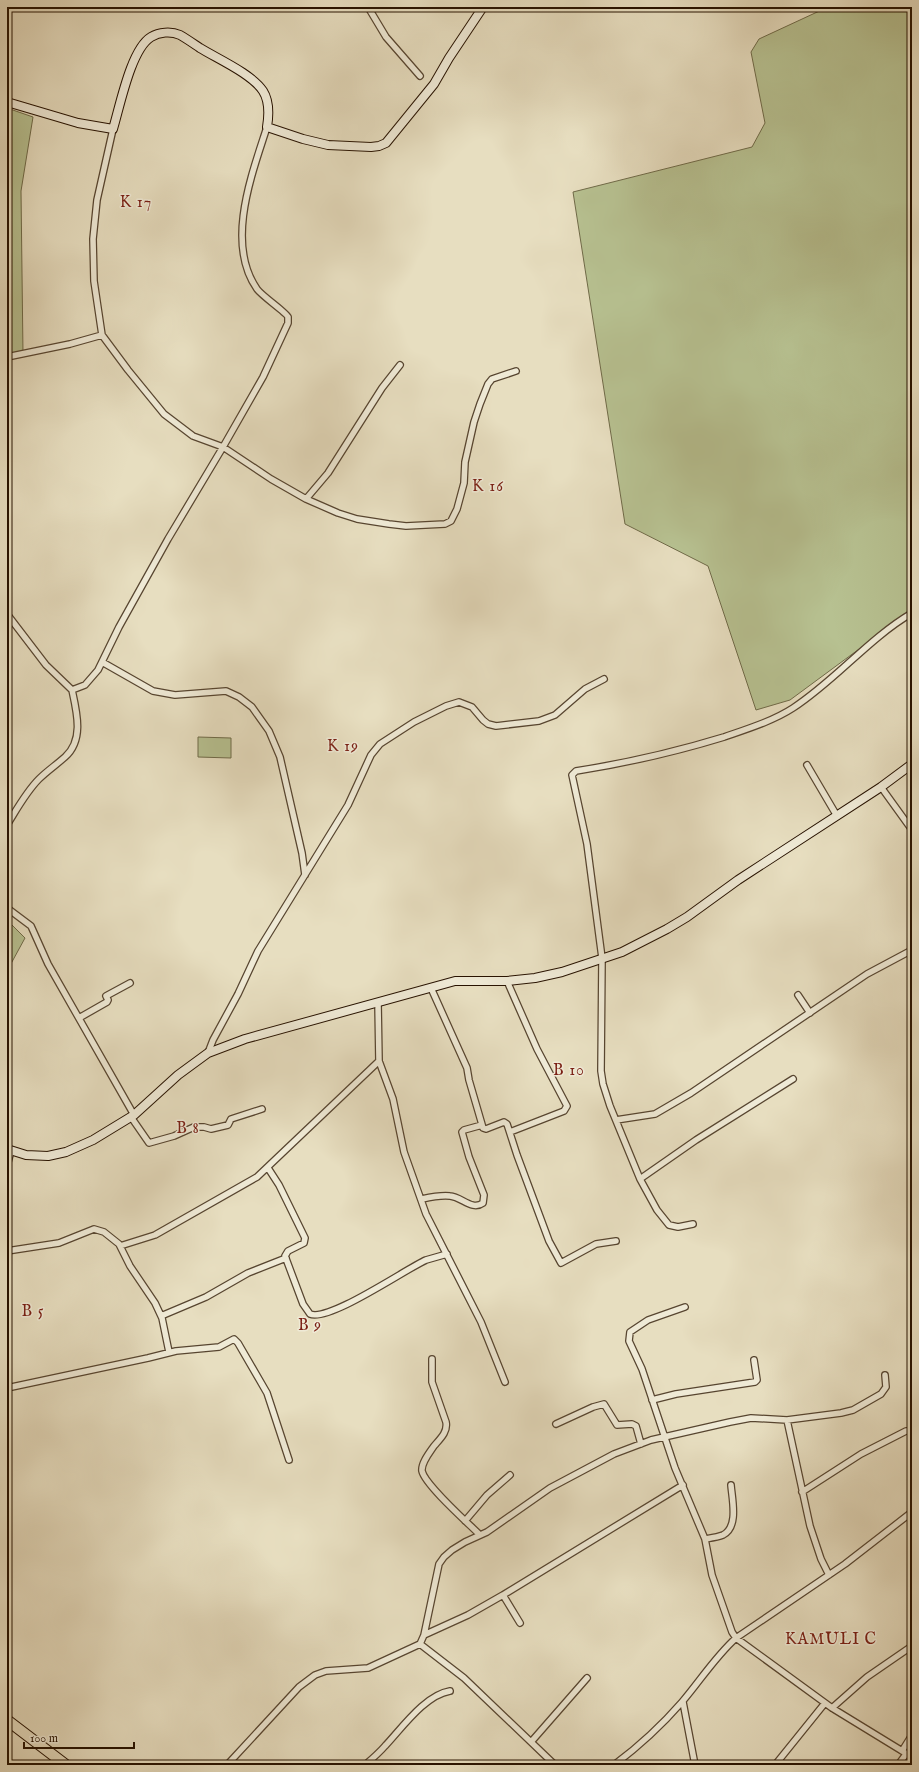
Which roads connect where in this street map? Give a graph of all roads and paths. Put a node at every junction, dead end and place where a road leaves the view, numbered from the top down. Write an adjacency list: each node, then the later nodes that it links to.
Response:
1 (368, 7): 3 (street)
2 (483, 7): 5 (street)
3 (420, 76)
4 (7, 102): 6 (street)
5 (267, 127): 6 (street); 11 (street)
6 (113, 128): 7 (street)
7 (102, 335): 8 (street); 11 (street)
8 (7, 357)
9 (400, 365): 12 (street)
10 (516, 371): 12 (street)
11 (223, 447): 12 (street); 15 (street)
12 (306, 499)
13 (7, 614): 17 (street)
14 (912, 614): 27 (street)
15 (102, 662): 17 (street); 24 (street)
16 (604, 679): 24 (street)
17 (72, 690): 22 (street)
18 (912, 764): 20 (street)
19 (807, 765): 21 (street)
20 (881, 787): 21 (street); 23 (street)
21 (837, 816): 27 (street)
22 (7, 825)
23 (912, 830)
24 (305, 875): 35 (street)
25 (7, 908): 34 (street)
26 (912, 950): 33 (street)
27 (602, 958): 28 (street); 40 (street)
28 (507, 981): 30 (street); 42 (street)
29 (130, 983): 34 (street)
30 (431, 988): 32 (street); 41 (street)
31 (798, 995): 33 (street)
32 (378, 1003): 35 (street); 36 (street)
33 (810, 1014): 40 (street)
34 (78, 1018): 39 (street)
35 (208, 1053): 39 (street)
36 (378, 1061): 45 (street); 47 (street)
37 (792, 1079): 46 (street)
38 (262, 1109): 39 (street)
39 (132, 1116): 43 (street)
40 (616, 1120): 46 (street)
41 (482, 1125): 42 (street); 47 (street)
42 (510, 1132): 49 (street)
43 (9, 1150): 44 (street)
44 (7, 1166)
45 (268, 1168): 50 (street); 53 (street)
46 (640, 1179): 48 (street)
47 (422, 1199): 52 (street)
48 (693, 1224)
49 (616, 1241)
50 (120, 1246): 51 (street); 55 (street)
51 (7, 1251)
52 (447, 1254): 53 (street); 60 (street)
53 (286, 1258): 55 (street)
54 (685, 1307): 62 (street)
55 (161, 1316): 56 (street)
56 (170, 1352): 61 (street); 68 (street)
57 (432, 1359): 74 (street)
58 (754, 1360): 62 (street)
59 (885, 1375): 63 (street)
60 (505, 1382)
61 (7, 1388)
62 (652, 1400): 66 (street)
63 (787, 1420): 66 (street); 72 (street)
64 (556, 1424): 67 (street)
65 (912, 1434): 72 (street)
66 (665, 1437): 67 (street); 70 (street)
67 (641, 1444): 75 (street)
68 (289, 1460)
69 (510, 1474): 74 (street)
70 (683, 1485): 76 (street); 78 (street)
71 (731, 1485): 76 (street)
72 (802, 1492): 77 (street)
73 (912, 1512): 77 (street)
74 (465, 1521): 75 (street)
75 (480, 1535): 80 (street)
76 (705, 1539): 81 (street)
77 (829, 1575): 81 (street)
78 (503, 1595): 79 (street); 80 (street)
79 (520, 1623)
80 (424, 1635): 82 (street)
81 (736, 1638): 86 (street); 87 (street)
82 (420, 1644): 91 (street); 95 (street)
83 (912, 1646): 88 (street)
84 (587, 1678): 91 (street)
85 (450, 1691): 96 (street)
86 (682, 1702): 98 (street); 99 (street)
87 (826, 1703): 88 (street); 100 (street)
88 (832, 1708): 92 (street)
89 (7, 1720): 94 (highway)
90 (912, 1735): 92 (street)
91 (531, 1742): 97 (street)
92 (904, 1753): 93 (street); 101 (street)
93 (912, 1758)
94 (66, 1765)
95 (227, 1765)
96 (365, 1765)
97 (555, 1765)
98 (614, 1765)
99 (695, 1765)
100 (775, 1765)
101 (898, 1765)

